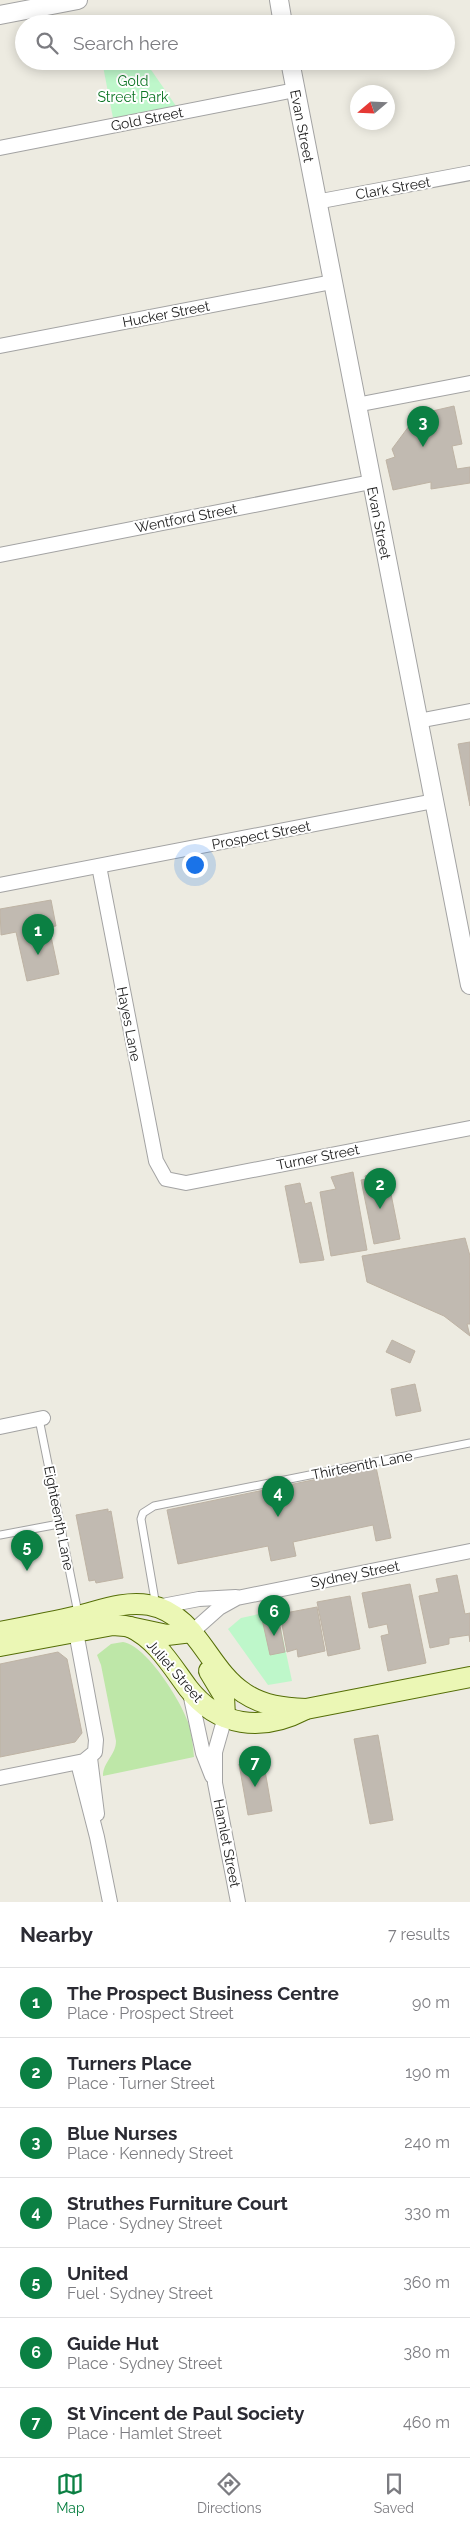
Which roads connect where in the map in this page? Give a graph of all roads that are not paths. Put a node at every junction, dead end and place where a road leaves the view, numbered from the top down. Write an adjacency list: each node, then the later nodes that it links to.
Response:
1 (78, 0): 4 (street)
2 (279, 0): 3 (street)
3 (282, 15)
4 (0, 16)
5 (292, 70): 6 (street, Evan Street)
6 (295, 90): 7 (street, Gold Street); 9 (street, Evan Street)
7 (0, 148)
8 (470, 174): 9 (street, Clark Street)
9 (316, 202): 10 (street, Evan Street)
10 (332, 282): 11 (street, Hucker Street); 13 (street, Evan Street)
11 (0, 346)
12 (470, 382): 13 (street)
13 (356, 405): 14 (street, Evan Street)
14 (371, 482): 15 (street, Wentford Street); 17 (street, Evan Street)
15 (0, 555)
16 (470, 711): 17 (street)
17 (418, 721): 18 (street, Evan Street)
18 (434, 801): 19 (street, Prospect Street); 21 (street, Evan Street)
19 (100, 866): 20 (street, Prospect Street); 23 (street, Hayes Lane)
20 (0, 885)
21 (469, 975)
22 (470, 1128): 23 (street, Turner Street)
23 (166, 1179)
24 (41, 1418): 25 (street); 27 (lane, Eighteenth Lane)
25 (0, 1426)
26 (470, 1443): 31 (lane, Thirteenth Lane)
27 (59, 1524): 28 (lane); 32 (lane, Eighteenth Lane)
28 (0, 1535)
29 (470, 1552): 30 (street, Sydney Street)
30 (240, 1597): 31 (street); 35 (street)
31 (157, 1607): 32 (main road); 35 (main road)
32 (77, 1624): 33 (main road); 34 (main road); 36 (main road); 41 (street)
33 (130, 1627): 35 (main road); 38 (main road, Juliet Street)
34 (0, 1632)
35 (196, 1637): 39 (main road, Juliet Street); 40 (main road)
36 (0, 1646)
37 (470, 1677): 39 (main road, Juliet Street)
38 (189, 1689): 40 (main road, Juliet Street); 43 (street, Hamlet Street)
39 (306, 1709): 40 (main road, Juliet Street)
40 (225, 1717): 43 (street, Hamlet Street)
41 (84, 1760): 42 (street); 44 (street)
42 (0, 1778)
43 (215, 1783): 45 (street, Hamlet Street)
44 (110, 1902)
45 (238, 1902)

